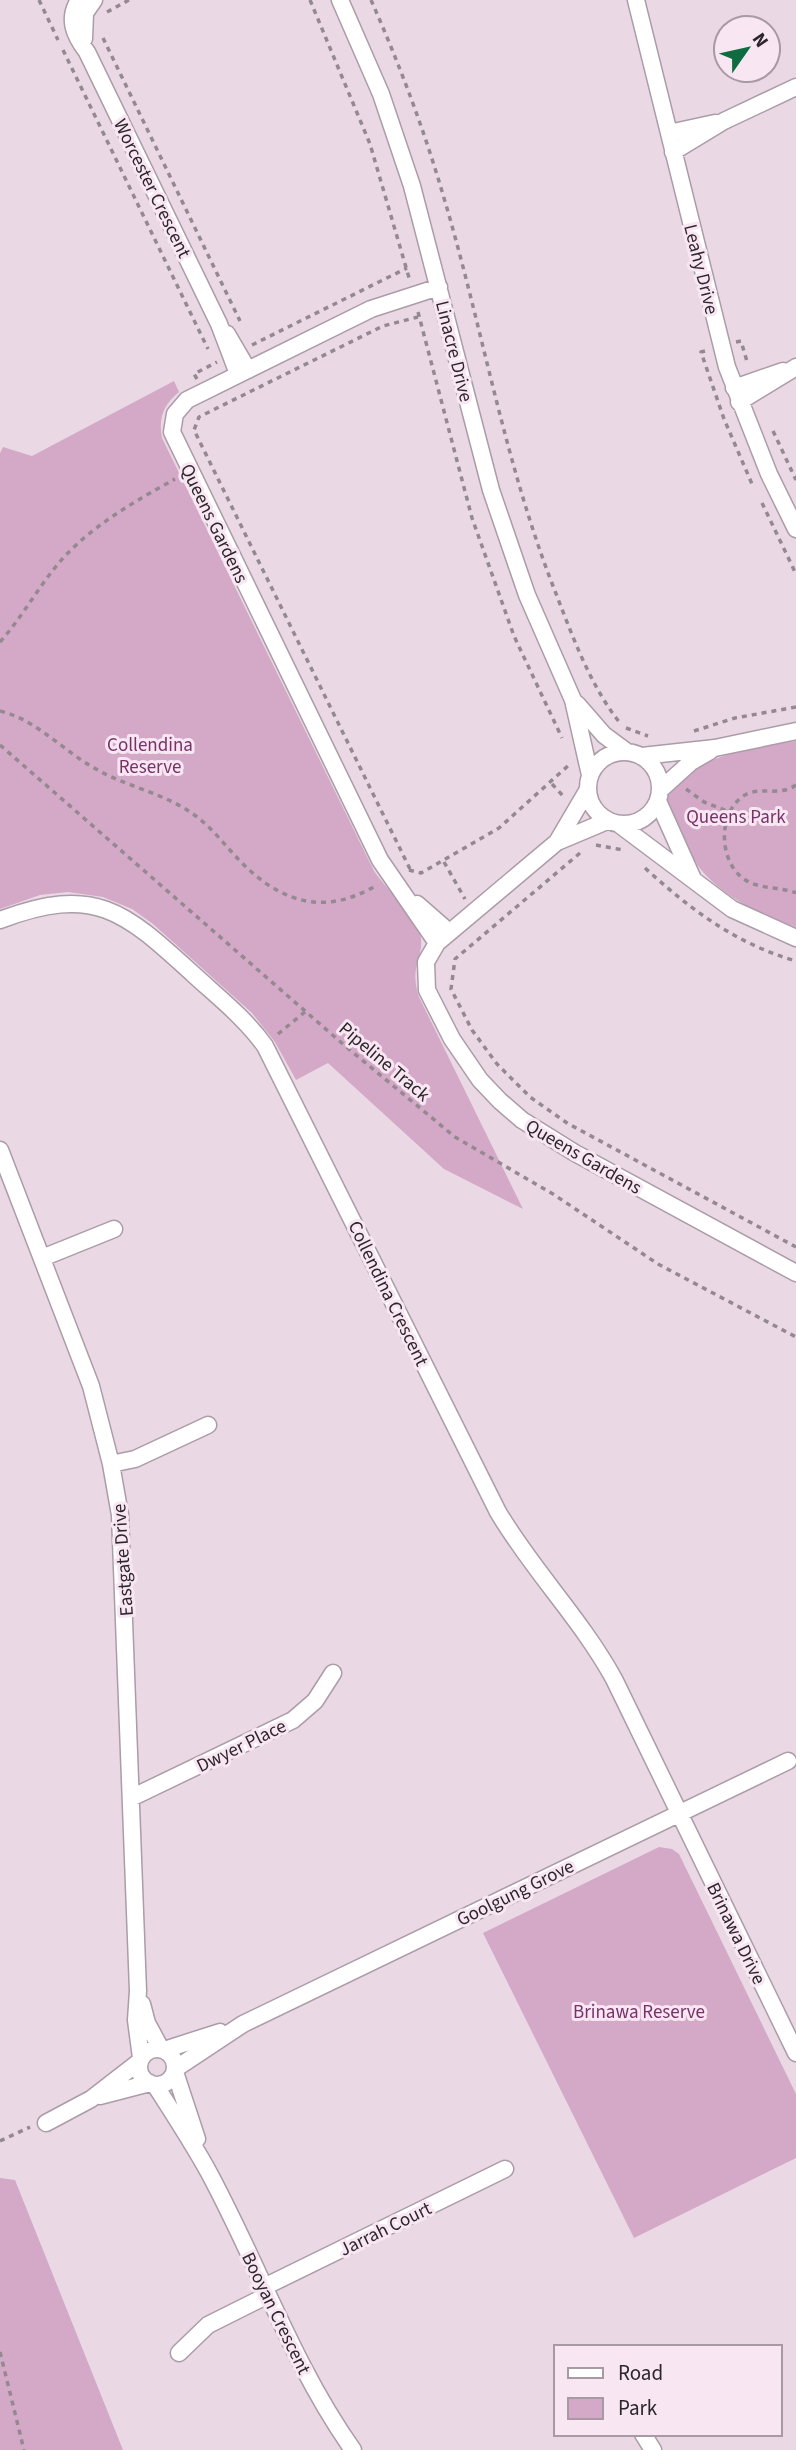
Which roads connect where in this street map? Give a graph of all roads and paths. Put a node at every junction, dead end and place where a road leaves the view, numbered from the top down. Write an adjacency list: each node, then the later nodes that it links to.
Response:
1 (38, 0): 18 (path)
2 (130, 0): 8 (path)
3 (310, 0): 14 (path)
4 (340, 0): 15 (street, Linacre Drive)
5 (370, 0): 31 (path)
6 (636, 0): 12 (street, Leahy Drive)
7 (82, 2): 18 (street, Worcester Crescent)
8 (102, 17)
9 (100, 30): 18 (path)
10 (796, 87): 11 (street)
11 (724, 121): 12 (street); 13 (street)
12 (668, 133): 13 (street, Leahy Drive)
13 (673, 152): 22 (street, Leahy Drive)
14 (407, 268): 16 (path); 18 (path)
15 (439, 287): 16 (street, Queens Gardens); 26 (street, Linacre Drive)
16 (414, 294): 17 (path); 20 (street, Queens Gardens)
17 (418, 317): 32 (path); 44 (path)
18 (234, 354): 20 (street, Worcester Crescent); 21 (path)
19 (796, 367): 22 (street)
20 (243, 372): 21 (street, Queens Gardens)
21 (204, 392): 23 (street, Queens Gardens)
22 (737, 395): 24 (street, Leahy Drive)
23 (190, 472): 25 (path); 45 (street, Queens Gardens)
24 (796, 529)
25 (0, 642)
26 (573, 700): 31 (street, Linacre Drive); 33 (street, Linacre Drive)
27 (796, 707): 30 (path)
28 (0, 711): 45 (path)
29 (796, 731): 35 (street)
30 (688, 732)
31 (604, 735): 36 (street, Linacre Drive)
32 (565, 743)
33 (584, 744): 37 (street, Linacre Drive); 44 (path)
34 (0, 746): 52 (path, Pipeline Track)
35 (715, 748): 36 (street); 39 (street)
36 (634, 754): 37 (street); 39 (street)
37 (589, 783): 40 (street); 41 (street)
38 (796, 785): 47 (path)
39 (659, 796): 40 (street); 46 (street)
40 (614, 823): 41 (street); 46 (street)
41 (557, 842): 49 (street)
42 (631, 855): 56 (path)
43 (639, 862): 51 (path)
44 (410, 869): 45 (path)
45 (391, 877): 49 (street, Queens Gardens)
46 (692, 879): 50 (street)
47 (796, 893)
48 (0, 920): 53 (street, Collendina Crescent)
49 (443, 937): 58 (street, Queens Gardens)
50 (796, 938)
51 (796, 961)
52 (306, 1011): 53 (path); 59 (path, Pipeline Track)
53 (265, 1046): 65 (street, Collendina Crescent)
54 (0, 1150): 57 (street, Eastgate Drive)
55 (114, 1228): 57 (street)
56 (796, 1247)
57 (42, 1258): 61 (street, Eastgate Drive)
58 (796, 1273)
59 (796, 1337)
60 (208, 1426): 61 (street)
61 (111, 1464): 64 (street, Eastgate Drive)
62 (333, 1673): 64 (street, Dwyer Place)
63 (788, 1761): 65 (street, Goolgung Grove)
64 (133, 1797): 66 (street, Eastgate Drive)
65 (679, 1813): 67 (street, Goolgung Grove); 69 (street, Brinawa Drive)
66 (138, 1991): 68 (street, Eastgate Drive); 70 (street, Eastgate Drive)
67 (243, 2024): 68 (street, Goolgung Grove); 71 (street, Goolgung Grove)
68 (163, 2049): 70 (street); 71 (street)
69 (796, 2053)
70 (140, 2059): 72 (street); 73 (street)
71 (175, 2070): 72 (street); 77 (street, Booyan Crescent)
72 (153, 2084): 73 (street); 77 (street, Booyan Crescent)
73 (91, 2099): 74 (street)
74 (46, 2123): 75 (path)
75 (0, 2141)
76 (505, 2169): 78 (street, Jarrah Court)
77 (208, 2172): 78 (street, Booyan Crescent)
78 (266, 2291): 80 (street, Jarrah Court); 82 (street, Booyan Crescent)
79 (0, 2352): 81 (path)
80 (179, 2353)
81 (24, 2450)
82 (353, 2450)

